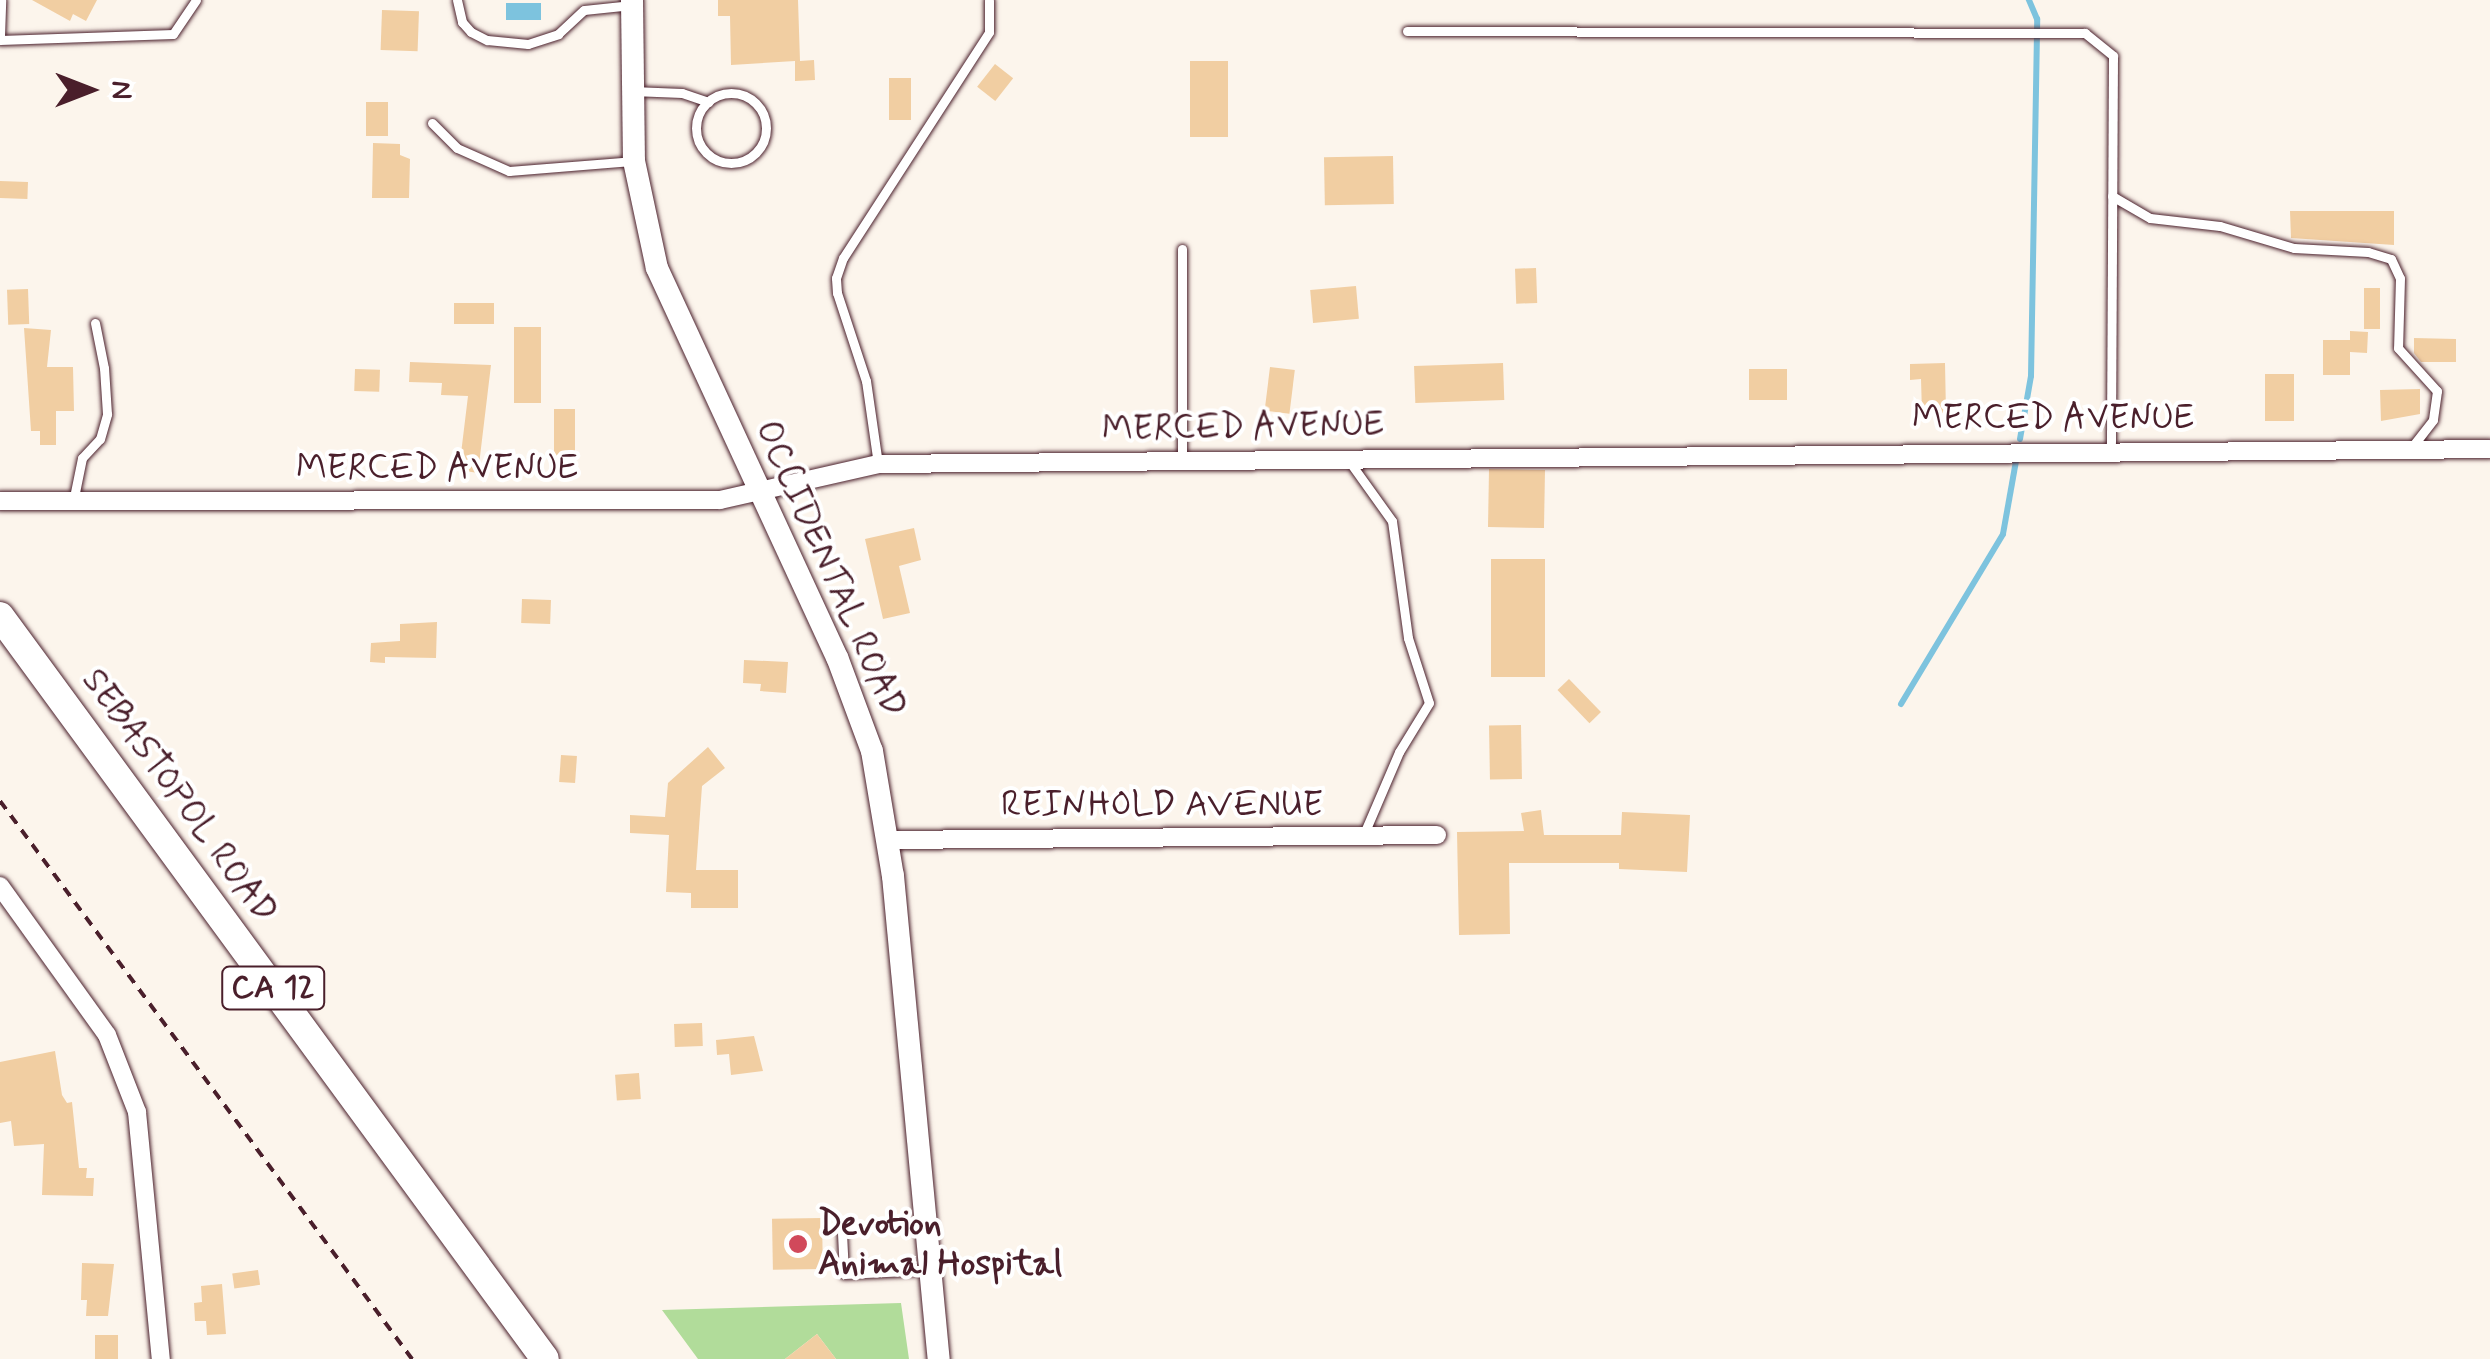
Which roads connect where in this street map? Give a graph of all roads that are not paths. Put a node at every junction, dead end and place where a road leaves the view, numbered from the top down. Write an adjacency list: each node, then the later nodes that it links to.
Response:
1 (1, 0): 7 (lane)
2 (196, 0): 7 (lane)
3 (457, 0): 5 (lane)
4 (990, 0): 20 (lane)
5 (632, 2): 8 (street, OCCIDENTAL ROAD)
6 (1408, 31): 12 (lane)
7 (0, 38)
8 (632, 91): 9 (lane); 11 (street, OCCIDENTAL ROAD)
9 (708, 102): 9 (lane)
10 (432, 123): 11 (lane)
11 (634, 160): 21 (street, OCCIDENTAL ROAD)
12 (2112, 196): 15 (lane); 17 (lane)
13 (1182, 249): 19 (lane)
14 (94, 323): 23 (lane)
15 (2410, 449): 16 (street, MERCED AVENUE); 17 (street, MERCED AVENUE)
16 (2490, 449)
17 (2111, 450): 18 (street, MERCED AVENUE)
18 (1348, 458): 19 (street, MERCED AVENUE); 26 (lane)
19 (1182, 460): 20 (street, MERCED AVENUE)
20 (878, 464): 21 (street, MERCED AVENUE)
21 (760, 492): 23 (street, MERCED AVENUE); 27 (street, OCCIDENTAL ROAD)
22 (0, 501): 23 (street, MERCED AVENUE)
23 (73, 502)
24 (0, 616): 32 (main road, SEBASTOPOL ROAD / CA 12)
25 (1437, 835): 26 (street, REINHOLD AVENUE)
26 (1363, 836): 27 (street, REINHOLD AVENUE)
27 (888, 840): 30 (street, OCCIDENTAL ROAD)
28 (0, 886): 31 (street)
29 (842, 1233): 30 (lane)
30 (930, 1270): 33 (street, OCCIDENTAL ROAD)
31 (161, 1359)
32 (545, 1359)
33 (939, 1359)

